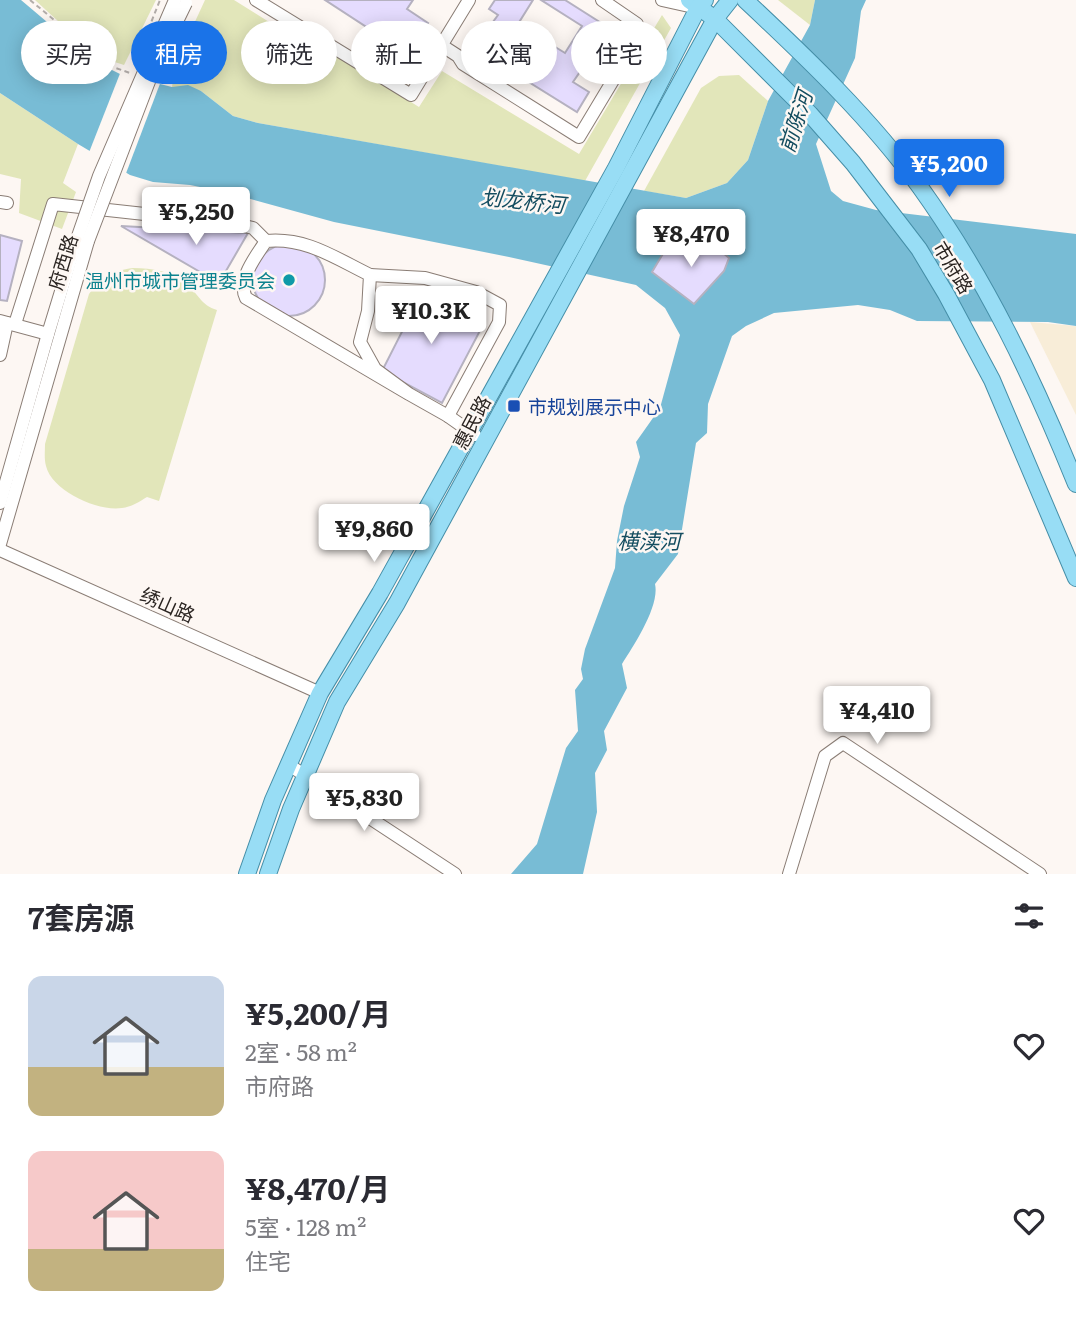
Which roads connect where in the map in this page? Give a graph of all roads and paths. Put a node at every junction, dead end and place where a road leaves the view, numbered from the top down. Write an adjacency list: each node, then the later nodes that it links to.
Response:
1 (30, 0): 17 (path)
2 (160, 0): 13 (path)
3 (256, 0): 11 (street)
4 (469, 0): 14 (street)
5 (602, 0): 15 (street)
6 (662, 0): 10 (street)
7 (730, 0): 12 (main road, 惠民路)
8 (745, 0): 32 (main road, 市府路)
9 (183, 1): 21 (street, 府西路, bridge)
10 (697, 3): 12 (main road, 市府路); 20 (main road, 惠民路)
11 (274, 5): 16 (street)
12 (715, 19): 20 (main road, 惠民路); 36 (main road, 市府路)
13 (152, 21)
14 (447, 35)
15 (447, 49)
16 (351, 56)
17 (131, 74)
18 (394, 84): 19 (street)
19 (418, 84)
20 (622, 171): 24 (main road, 惠民路)
21 (82, 240): 26 (street, 府西路); 34 (street, 府西路)
22 (265, 241): 23 (street); 25 (street); 28 (street)
23 (370, 275): 28 (street); 29 (street)
24 (562, 281): 30 (main road, 惠民路); 31 (main road, 惠民路)
25 (7, 323): 26 (street); 27 (street)
26 (48, 334): 33 (street, 府西路)
27 (0, 355)
28 (409, 394): 29 (street)
29 (448, 416): 30 (street)
30 (470, 431): 31 (street); 37 (main road, 惠民路)
31 (484, 442): 39 (main road, 惠民路)
32 (1076, 484)
33 (0, 503)
34 (0, 544)
35 (0, 550): 37 (street, 绣山路)
36 (1076, 578)
37 (320, 693): 38 (main road, 惠民路)
38 (289, 765): 39 (street); 40 (main road, 惠民路)
39 (306, 775): 41 (main road, 惠民路); 42 (street)
40 (247, 874)
41 (268, 874)
42 (455, 874)
43 (789, 874): 44 (street)
44 (1040, 874)

